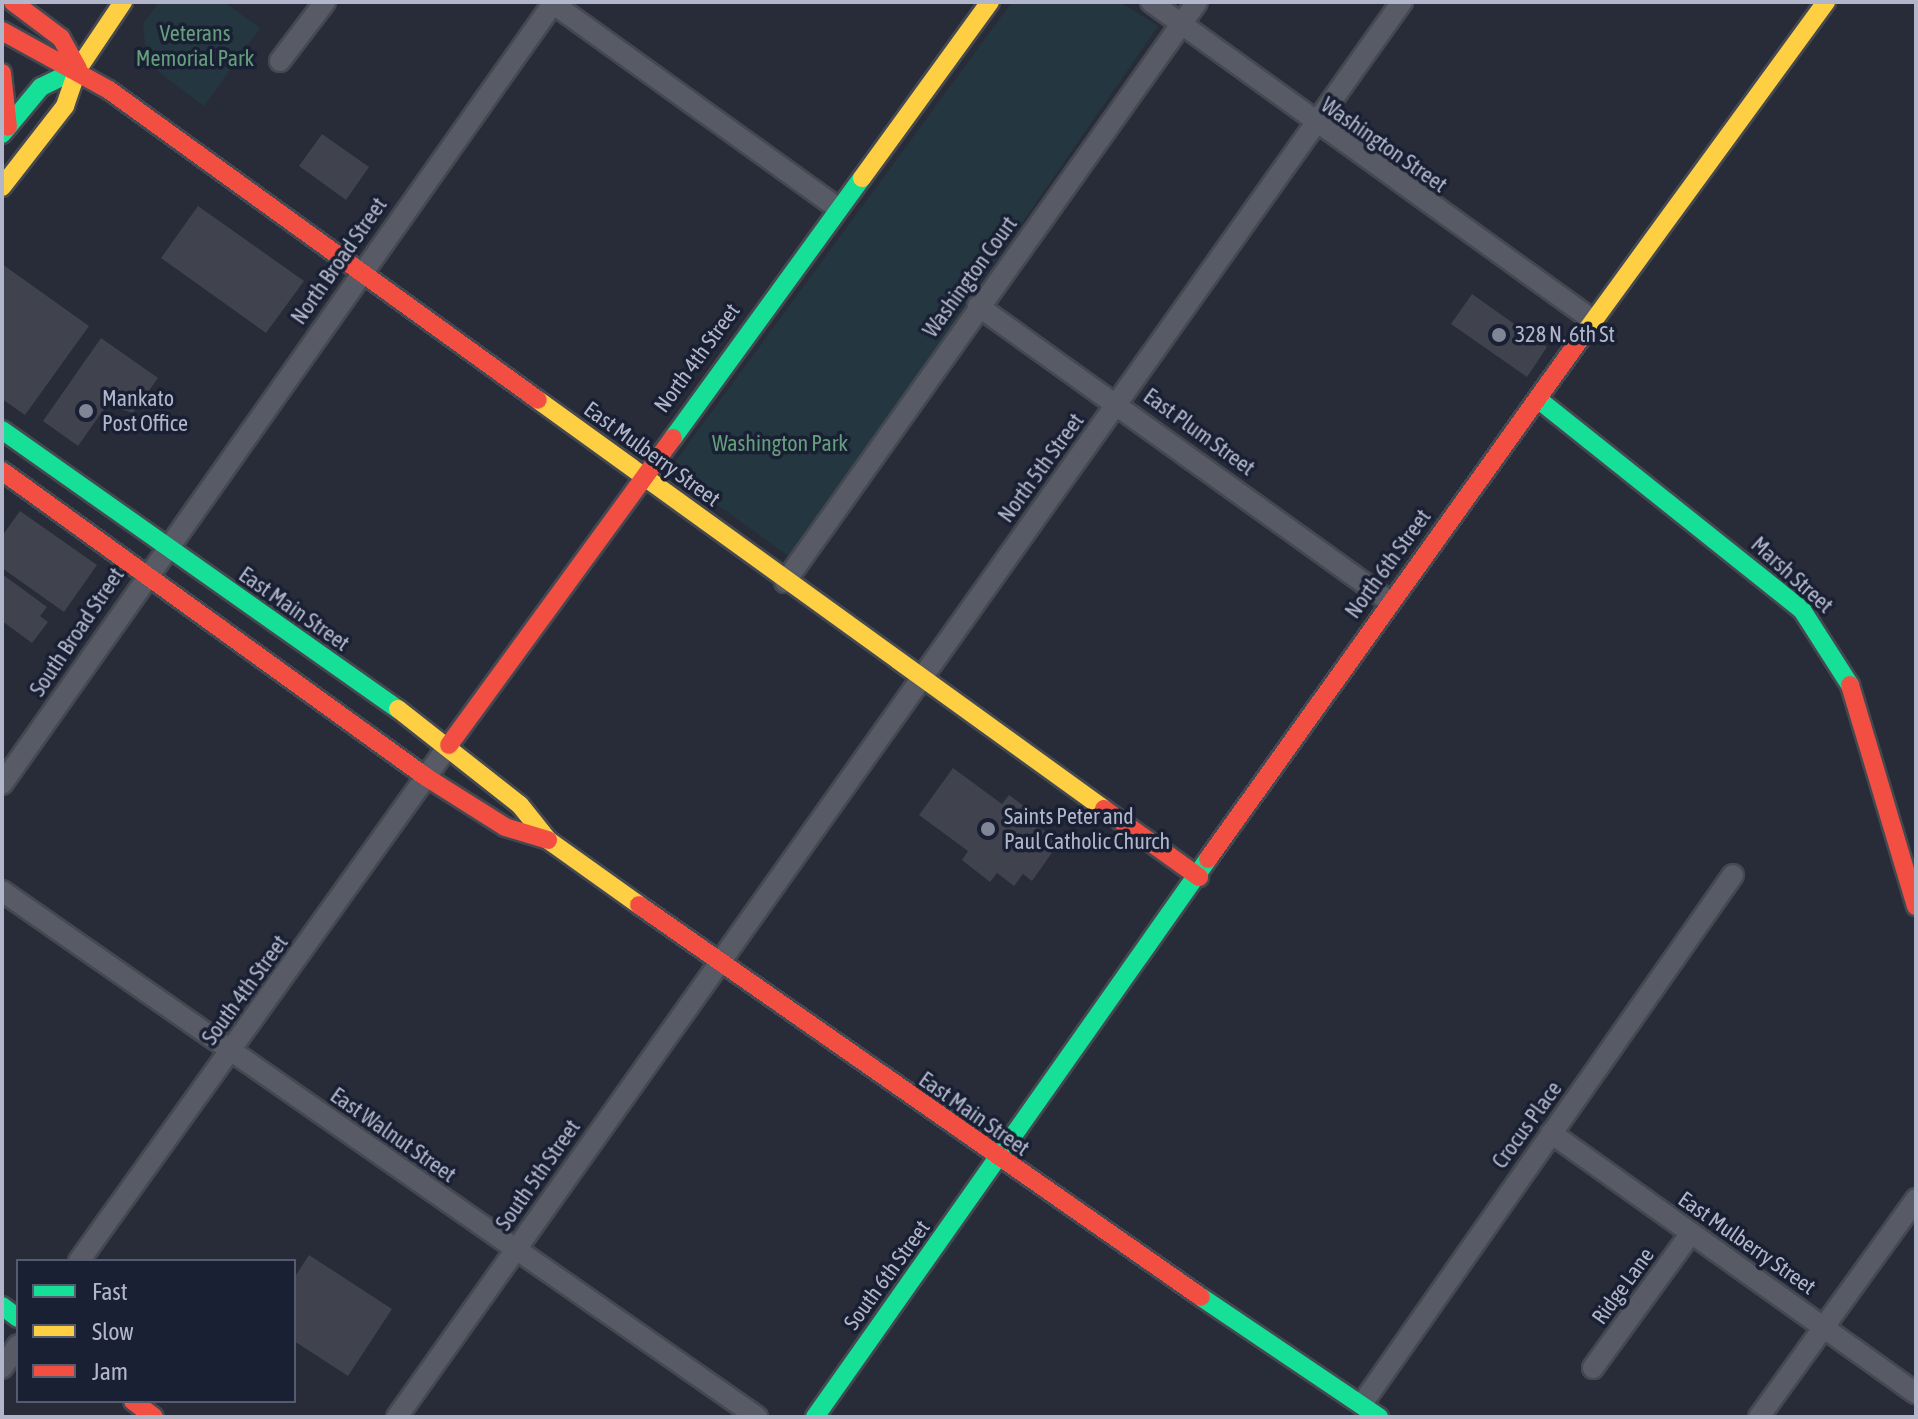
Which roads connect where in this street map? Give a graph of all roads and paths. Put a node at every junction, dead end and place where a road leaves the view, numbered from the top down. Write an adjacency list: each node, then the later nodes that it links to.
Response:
1 (13, 2): 13 (street)
2 (123, 2): 13 (street)
3 (325, 2): 12 (street)
4 (553, 2): 18 (street); 19 (street, North Broad Street)
5 (990, 2): 18 (street, North 4th Street)
6 (1151, 2): 10 (street, Washington Street)
7 (1197, 2): 10 (street, Washington Court)
8 (1402, 2): 15 (street, North 5th Street)
9 (1826, 2): 21 (street, North 6th Street)
10 (1182, 24): 15 (street, Washington Street); 20 (street, Washington Court)
11 (2, 31): 13 (street)
12 (280, 61)
13 (78, 69): 16 (street); 17 (street); 19 (street, East Mulberry Street)
14 (2, 73): 16 (street)
15 (1313, 126): 21 (street, Washington Street); 23 (street, North 5th Street)
16 (5, 130)
17 (2, 187)
18 (836, 207): 26 (street, North 4th Street)
19 (362, 270): 26 (street, East Mulberry Street); 27 (street, North Broad Street)
20 (978, 306): 23 (street, East Plum Street); 29 (street, Washington Court)
21 (1594, 321): 22 (street, North 6th Street)
22 (1539, 400): 30 (street, North 6th Street); 39 (street, Marsh Street)
23 (1118, 402): 30 (street, East Plum Street); 31 (street, North 5th Street)
24 (2, 430): 27 (street, East Main Street)
25 (2, 471): 28 (street, East Main Street)
26 (641, 476): 29 (street, East Mulberry Street); 32 (street, North 4th Street)
27 (164, 548): 28 (street, South Broad Street); 32 (street, East Main Street)
28 (146, 574): 33 (street, East Main Street); 34 (street, South Broad Street)
29 (785, 582): 31 (street, East Mulberry Street)
30 (1389, 601): 37 (street, North 6th Street)
31 (918, 680): 37 (street, East Mulberry Street); 40 (street, North 5th Street)
32 (449, 745): 33 (street, South 4th Street); 35 (street, East Main Street)
33 (426, 777): 35 (street, East Main Street); 41 (street, South 4th Street)
34 (2, 784)
35 (548, 840): 40 (street, East Main Street)
36 (1733, 875): 42 (street, Crocus Place)
37 (1199, 877): 43 (street, North 6th Street)
38 (2, 891): 41 (street, East Walnut Street)
39 (1916, 906)
40 (718, 960): 43 (street, East Main Street); 46 (street, South 5th Street)
41 (231, 1049): 46 (street, East Walnut Street); 47 (street, South 4th Street)
42 (1551, 1133): 45 (street, East Mulberry Street); 54 (street, Crocus Place)
43 (998, 1161): 54 (street, East Main Street); 58 (street, South 6th Street)
44 (1916, 1199): 48 (street)
45 (1691, 1233): 48 (street, East Mulberry Street); 51 (street, Ridge Lane)
46 (515, 1251): 56 (street, South 5th Street); 57 (street, East Walnut Street)
47 (80, 1259)
48 (1824, 1327): 52 (street, East Mulberry Street); 59 (street)
49 (16, 1348): 50 (street)
50 (2, 1368)
51 (1593, 1368)
52 (1916, 1393)
53 (136, 1403): 55 (street)
54 (1370, 1411)
55 (154, 1417)
56 (397, 1417)
57 (757, 1417)
58 (815, 1417)
59 (1759, 1417)

